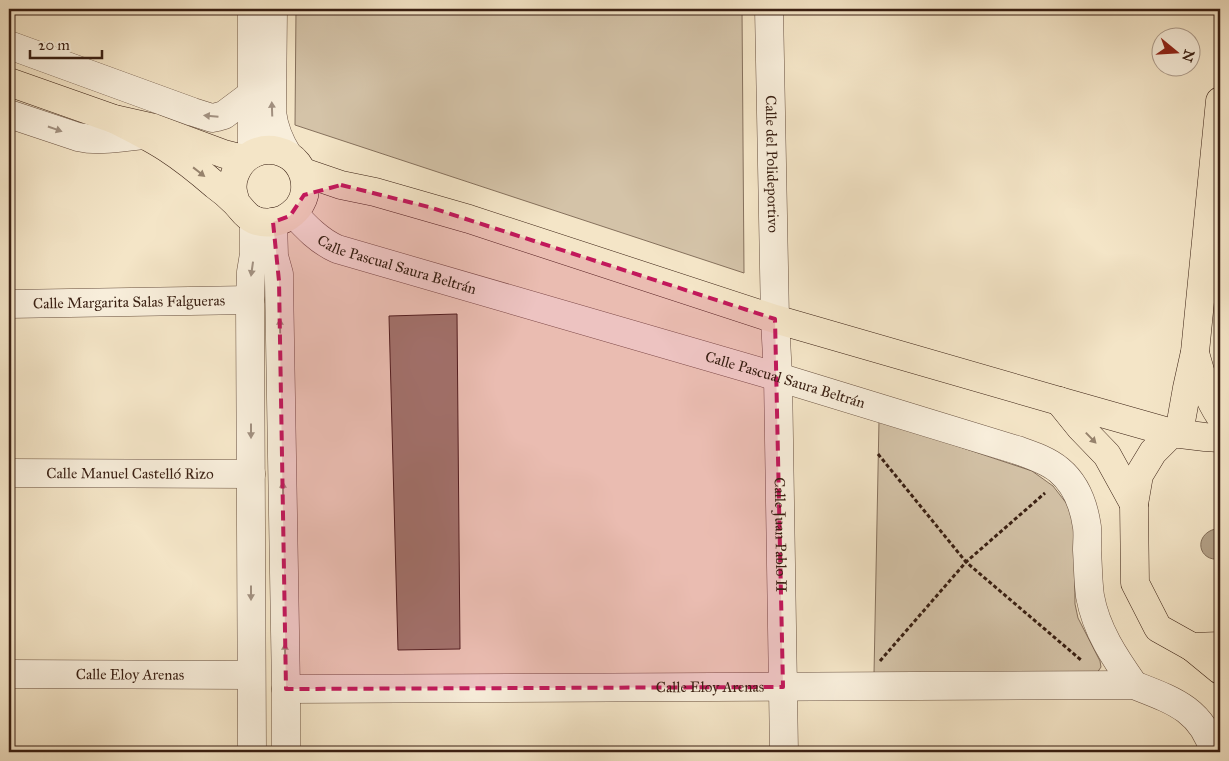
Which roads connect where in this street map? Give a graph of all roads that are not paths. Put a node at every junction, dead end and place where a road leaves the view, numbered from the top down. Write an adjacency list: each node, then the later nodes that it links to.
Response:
1 (252, 9): 7 (street)
2 (273, 9): 12 (street, one-way to 2)
3 (769, 9): 15 (street, Calle del Polideportivo)
4 (9, 45): 6 (street)
5 (9, 82): 10 (main road)
6 (125, 87): 7 (street, one-way to 6); 10 (street)
7 (252, 94): 11 (street)
8 (1220, 101): 16 (main road)
9 (9, 114): 10 (street, one-way to 10)
10 (156, 133): 11 (main road); 12 (main road, one-way to 12)
11 (248, 156): 12 (main road); 12 (main road)
12 (279, 197): 13 (street, one-way to 13); 15 (main road); 17 (street, Calle Pascual Saura Beltrán); 32 (street, one-way to 12)
13 (250, 300): 14 (street, Calle Margarita Salas Falgueras); 23 (street, one-way to 23)
14 (9, 304)
15 (775, 319): 17 (street, Calle Juan Pablo II); 18 (main road)
16 (1195, 352): 19 (main road); 20 (main road)
17 (778, 377): 30 (street, Calle Pascual Saura Beltrán); 31 (street, Calle Juan Pablo II)
18 (1059, 401): 20 (main road); 24 (main road, one-way to 24)
19 (1220, 416)
20 (1176, 433): 21 (main road); 24 (main road)
21 (1220, 438)
22 (9, 473): 23 (street, Calle Manuel Castelló Rizo)
23 (251, 474): 29 (street, one-way to 29)
24 (1134, 504): 26 (main road)
25 (1220, 646): 26 (main road)
26 (1192, 647): 27 (main road)
27 (1220, 670)
28 (9, 674): 29 (street, Calle Eloy Arenas)
29 (251, 675): 33 (street)
30 (1134, 686): 31 (street, Calle Eloy Arenas); 36 (street)
31 (783, 687): 32 (street, Calle Eloy Arenas); 35 (street, Calle Juan Pablo II)
32 (286, 689): 34 (street)
33 (252, 752)
34 (286, 752)
35 (784, 752)
36 (1214, 752)

